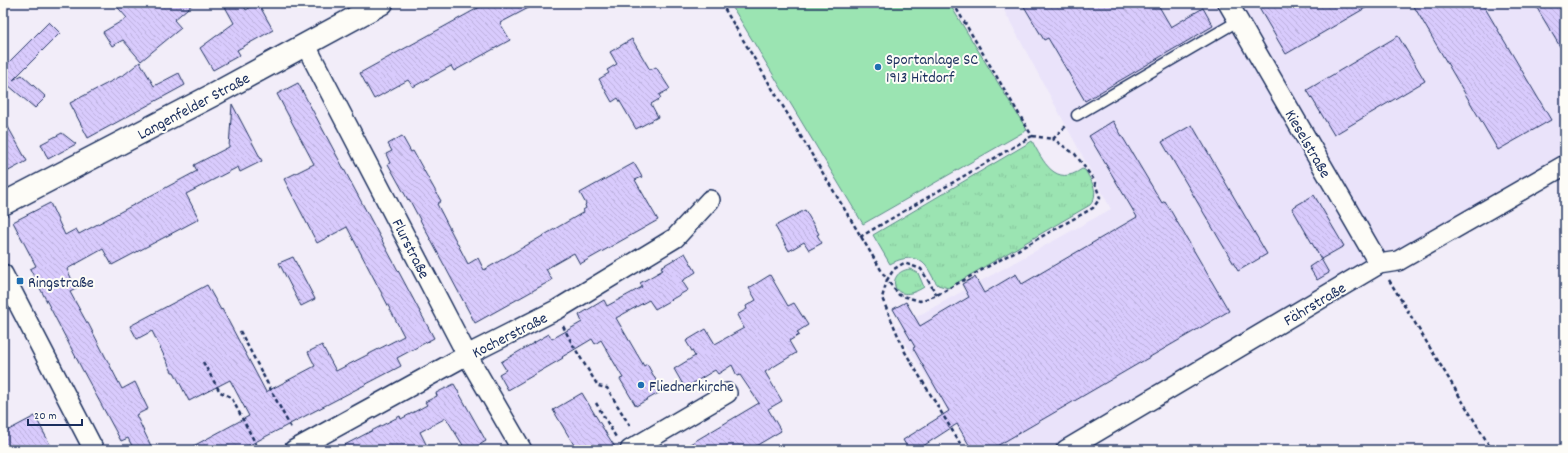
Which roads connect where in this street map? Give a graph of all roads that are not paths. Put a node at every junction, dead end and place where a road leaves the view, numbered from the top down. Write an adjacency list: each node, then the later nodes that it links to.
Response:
1 (382, 3): 4 (street, Langenfelder Straße)
2 (1228, 3): 3 (street, Kieselstraße)
3 (1238, 21): 5 (lane); 9 (street, Kieselstraße)
4 (305, 44): 8 (street, Langenfelder Straße); 11 (street, Flurstraße)
5 (1077, 115)
6 (1565, 164): 9 (street, Fährstraße)
7 (710, 200): 11 (street, Kocherstraße)
8 (3, 204)
9 (1379, 264): 17 (street, Fährstraße)
10 (3, 274): 15 (street)
11 (467, 355): 14 (street, Kocherstraße); 16 (street, Flurstraße)
12 (726, 393): 13 (street)
13 (630, 446)
14 (297, 448)
15 (94, 450)
16 (522, 450)
17 (1066, 450)

